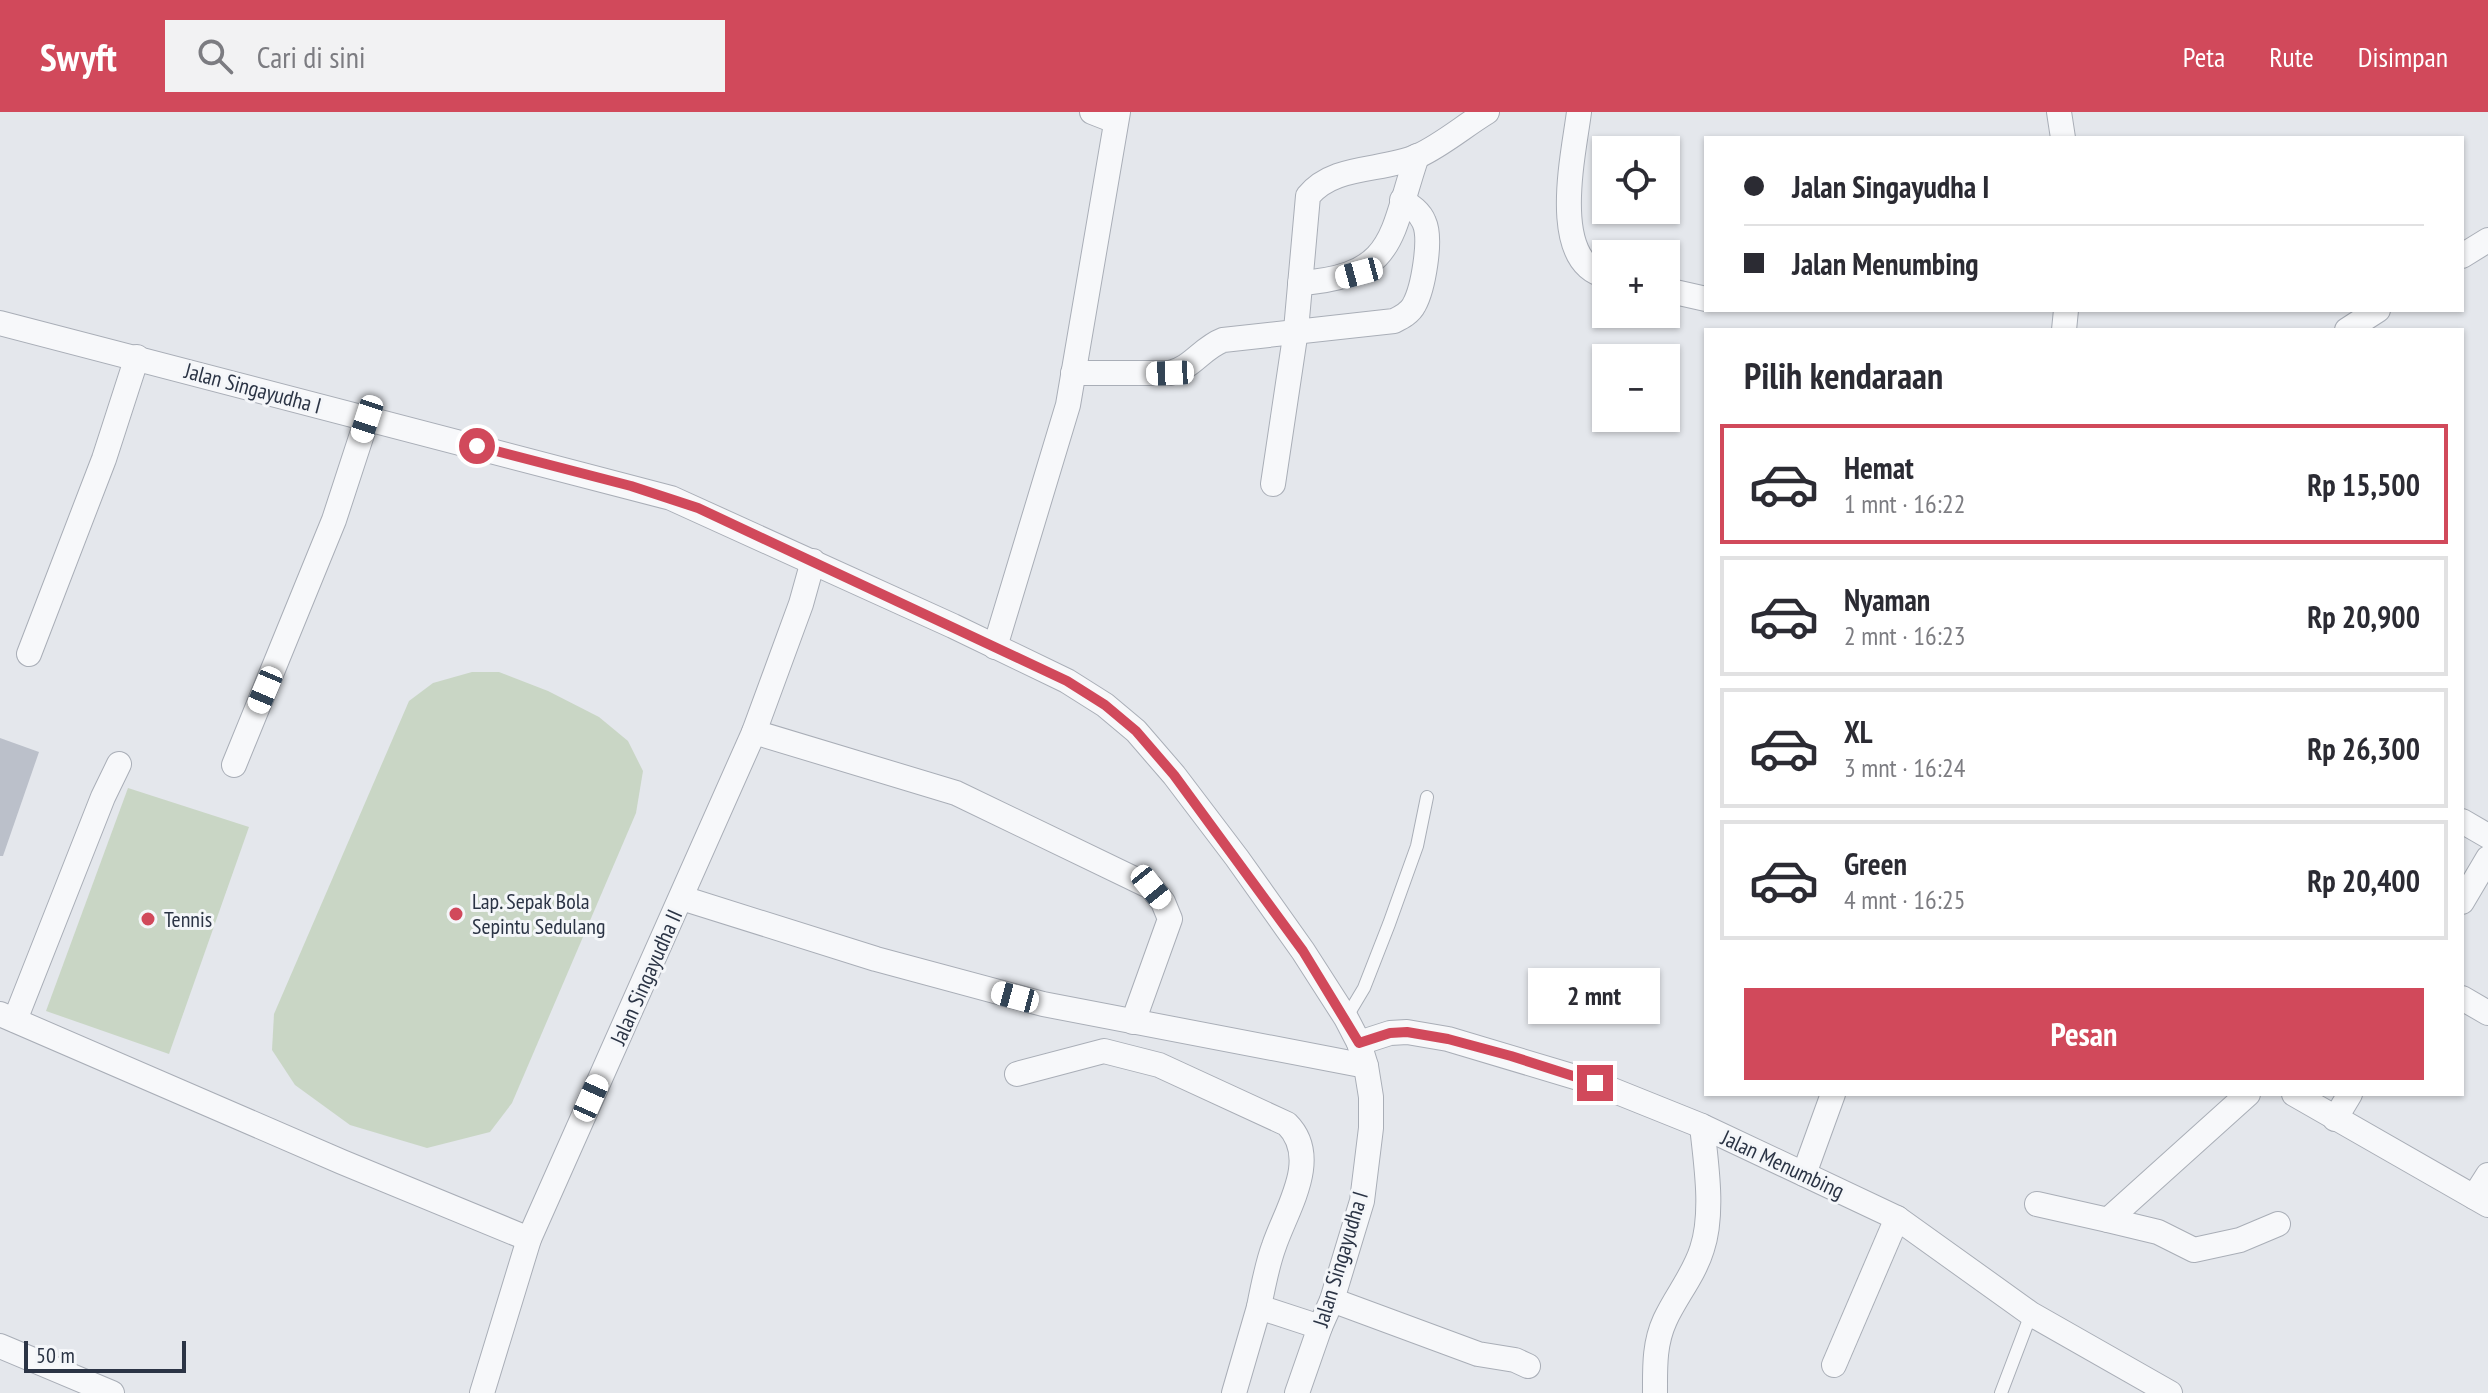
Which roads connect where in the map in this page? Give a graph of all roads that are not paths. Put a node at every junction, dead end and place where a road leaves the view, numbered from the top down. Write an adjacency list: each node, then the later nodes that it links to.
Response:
1 (1092, 112): 5 (street)
2 (1487, 112): 7 (street)
3 (1579, 112): 11 (street)
4 (2059, 112): 6 (street)
5 (1117, 116): 20 (street)
6 (2063, 136)
7 (1417, 156): 8 (street); 12 (street)
8 (1402, 200): 12 (street); 18 (street)
9 (2488, 240): 10 (street)
10 (2464, 255)
11 (1592, 269)
12 (1300, 283): 18 (street)
13 (1680, 293): 14 (street)
14 (1704, 299)
15 (2375, 312): 17 (street)
16 (0, 323): 19 (street, Jalan Singayudha I)
17 (2350, 328)
18 (1296, 330): 20 (street); 22 (street)
19 (137, 357): 21 (street, Jalan Singayudha I); 25 (street)
20 (1073, 373): 24 (street)
21 (367, 419): 23 (street, Jalan Singayudha I); 28 (street)
22 (1273, 484)
23 (813, 561): 24 (street, Jalan Singayudha I); 26 (street, Jalan Singayudha II)
24 (995, 647): 38 (street, Jalan Singayudha I)
25 (29, 654)
26 (754, 732): 33 (street, Jalan Singayudha II); 39 (street)
27 (119, 764): 37 (street)
28 (234, 765)
29 (1427, 797): 38 (lane)
30 (2464, 822): 31 (street)
31 (2488, 836)
32 (2488, 858): 34 (street)
33 (682, 898): 39 (street); 55 (street, Jalan Singayudha II)
34 (2464, 899)
35 (2464, 999): 36 (street)
36 (2488, 1013)
37 (7, 1017): 55 (street)
38 (1346, 1018): 40 (street, Jalan Singayudha I)
39 (1133, 1022): 40 (street)
40 (1362, 1054): 47 (street, Jalan Menumbing); 56 (street, Jalan Singayudha I)
41 (1017, 1074): 57 (street)
42 (1832, 1096): 48 (street)
43 (2246, 1096): 53 (street)
44 (2297, 1096): 46 (street)
45 (2349, 1096): 46 (street)
46 (2335, 1119): 50 (street)
47 (1702, 1126): 48 (street, Jalan Menumbing); 67 (street)
48 (1804, 1174): 52 (street, Jalan Menumbing)
49 (2488, 1175): 50 (street)
50 (2481, 1201)
51 (2037, 1204): 53 (street)
52 (1897, 1218): 58 (street, Jalan Menumbing); 61 (street)
53 (2108, 1220): 54 (street)
54 (2278, 1224)
55 (529, 1239): 64 (street, Jalan Singayudha II)
56 (1332, 1300): 59 (street, Jalan Singayudha I); 62 (street)
57 (1259, 1307): 59 (street); 65 (street)
58 (2031, 1314): 68 (lane); 69 (street, Jalan Menumbing)
59 (1320, 1327): 66 (street, Jalan Singayudha I)
60 (0, 1346): 63 (street)
61 (1834, 1365)
62 (1528, 1366)
63 (112, 1393)
64 (482, 1393)
65 (1234, 1393)
66 (1297, 1393)
67 (1655, 1393)
68 (2001, 1393)
69 (2170, 1393)

